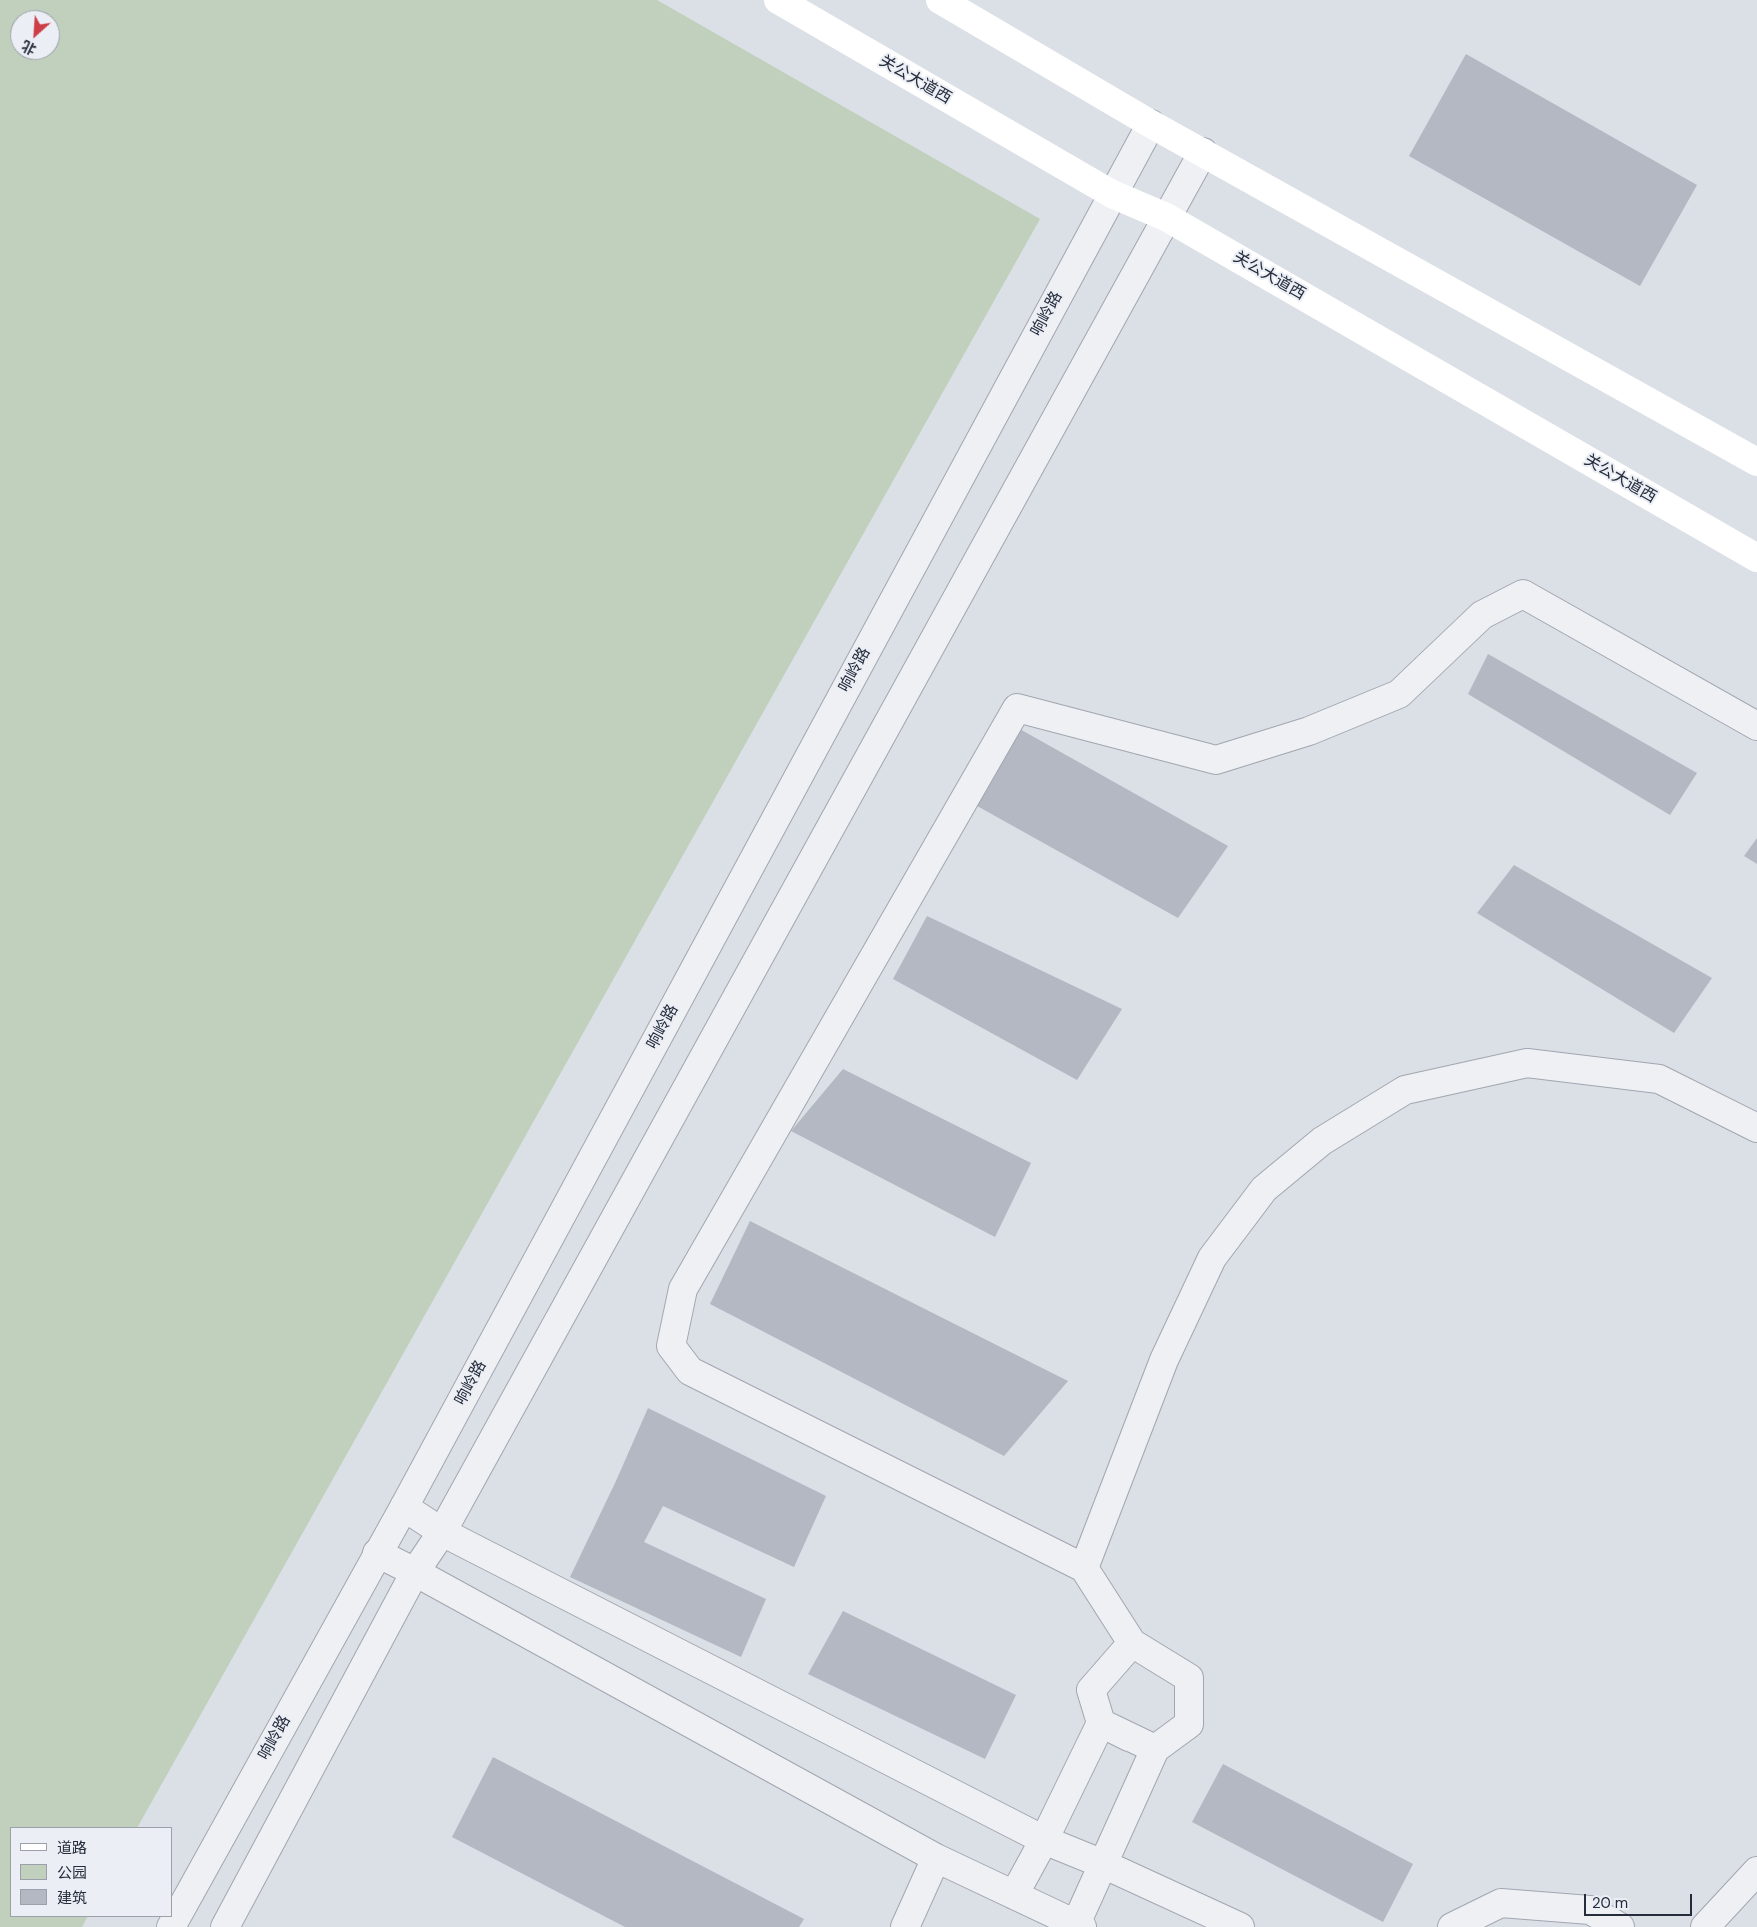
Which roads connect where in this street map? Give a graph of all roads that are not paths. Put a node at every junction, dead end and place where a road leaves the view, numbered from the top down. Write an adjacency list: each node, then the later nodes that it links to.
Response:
1 (778, 0): 5 (main road, 关公大道西)
2 (940, 0): 3 (main road)
3 (1151, 124): 4 (main road); 5 (street, 响岭路)
4 (1203, 152): 6 (street); 7 (main road)
5 (1112, 194): 6 (main road, 关公大道西); 11 (street, 响岭路)
6 (1166, 217): 8 (main road, 关公大道西); 12 (street)
7 (1757, 462)
8 (1757, 558)
9 (1757, 726): 14 (street)
10 (1757, 1128): 14 (street)
11 (404, 1507): 12 (street); 13 (street, 响岭路)
12 (442, 1532): 15 (street); 20 (street)
13 (378, 1553): 15 (street); 26 (street, 响岭路)
14 (1084, 1568): 16 (street)
15 (416, 1572): 21 (street); 27 (street)
16 (1132, 1643): 17 (street); 19 (street)
17 (1100, 1723): 18 (street); 19 (street); 20 (street)
18 (1129, 1737)
19 (1155, 1749): 22 (street)
20 (1044, 1840): 22 (street); 24 (street)
21 (936, 1858): 24 (street); 28 (street)
22 (1103, 1864): 25 (street); 29 (street)
23 (1757, 1871): 32 (street)
24 (1014, 1894): 25 (street)
25 (1079, 1926)
26 (171, 1927)
27 (225, 1927)
28 (905, 1927)
29 (1240, 1927)
30 (1452, 1927): 31 (street)
31 (1620, 1927)
32 (1705, 1927)

